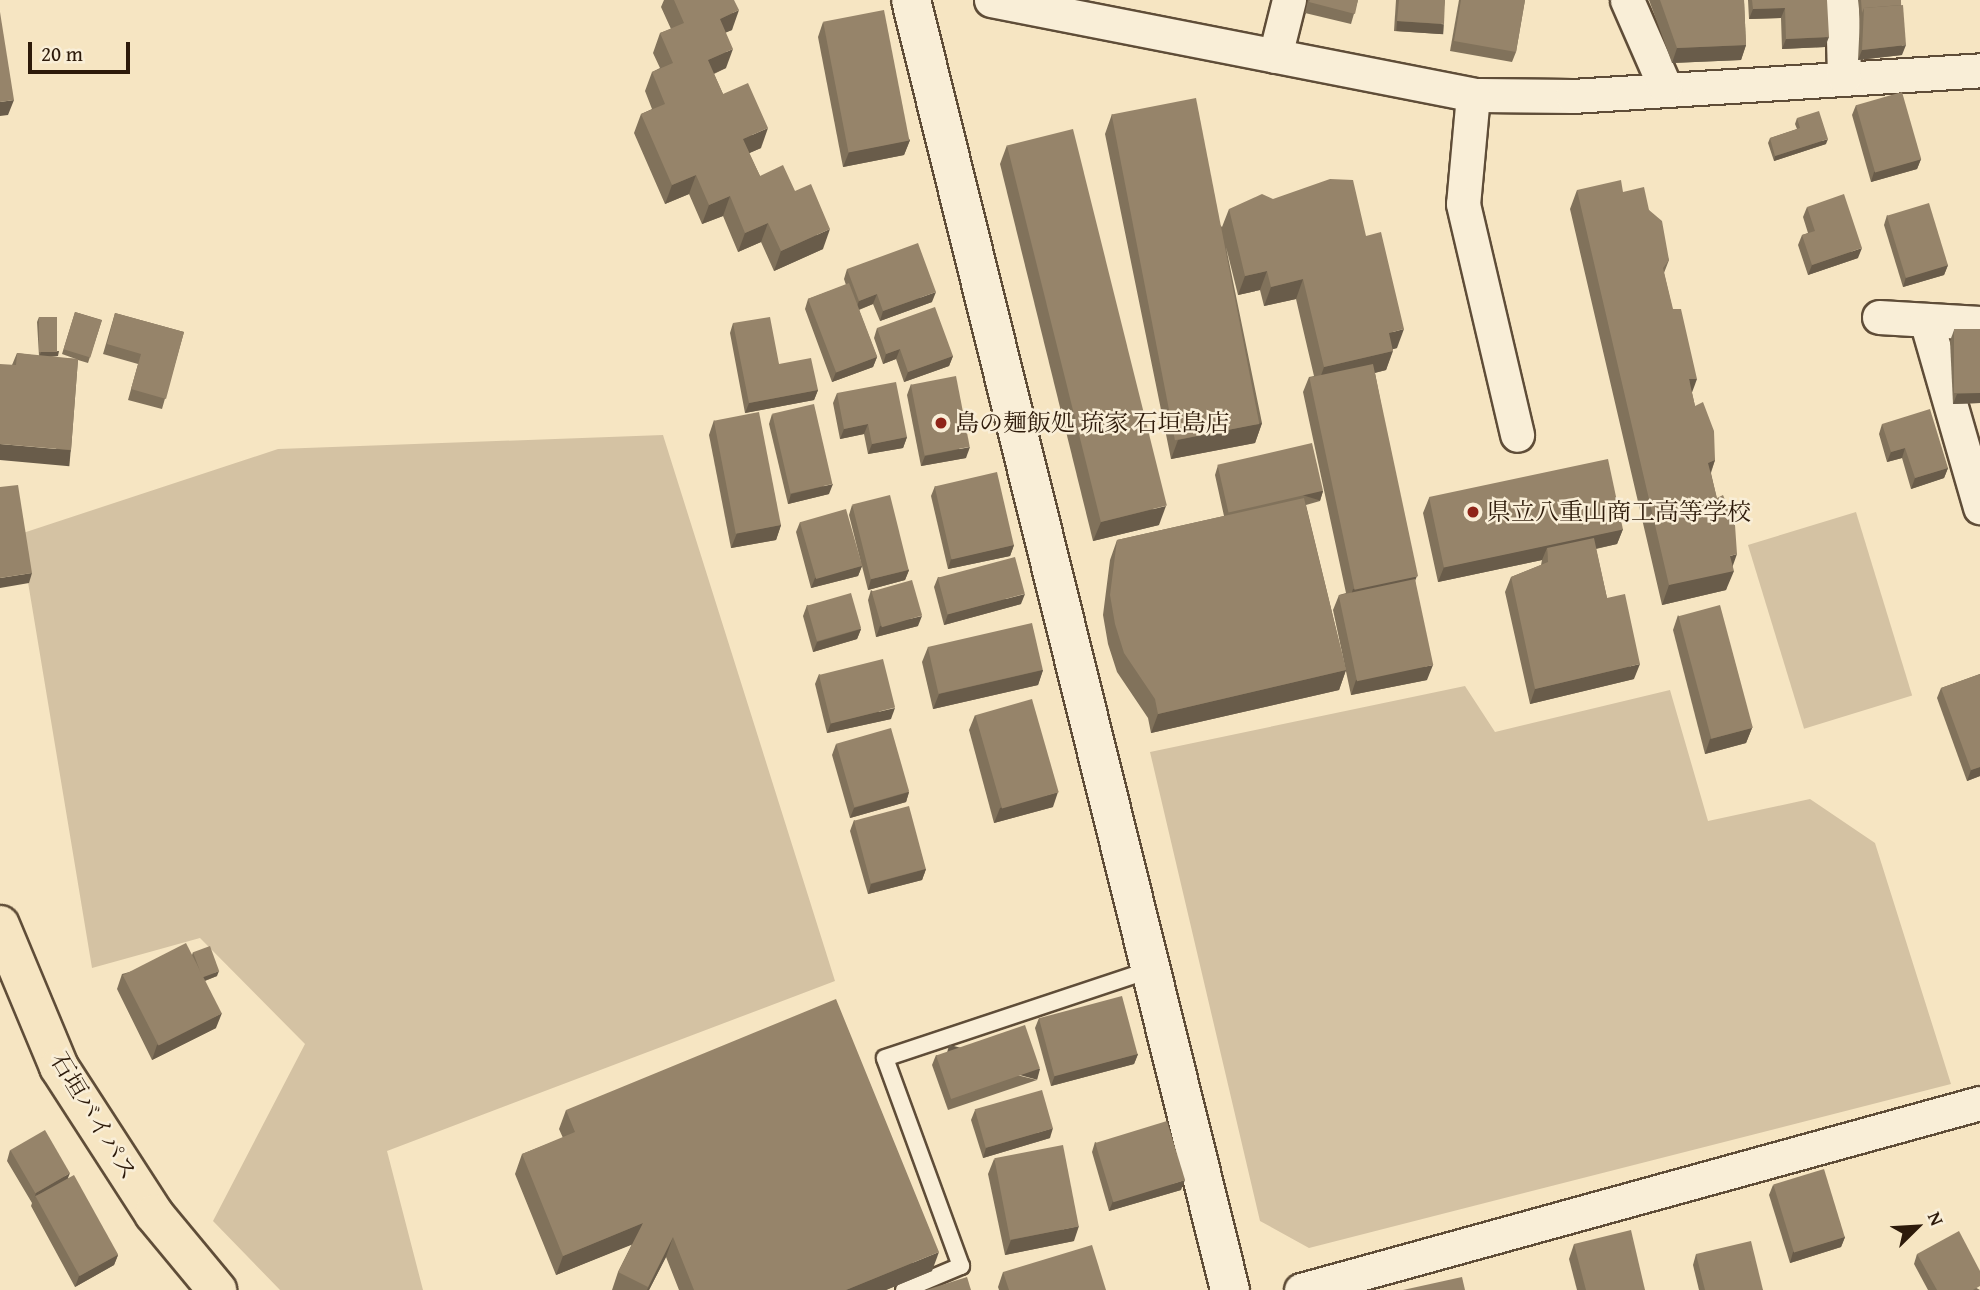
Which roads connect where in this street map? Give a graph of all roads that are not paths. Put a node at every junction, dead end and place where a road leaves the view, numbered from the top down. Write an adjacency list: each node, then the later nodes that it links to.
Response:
1 (911, 0): 17 (street)
2 (991, 0): 6 (street)
3 (1289, 0): 6 (street)
4 (1627, 0): 9 (street)
5 (1842, 0): 8 (street)
6 (1275, 55): 10 (street)
7 (1980, 70): 8 (street)
8 (1844, 77): 9 (street)
9 (1665, 87): 10 (street)
10 (1473, 95): 14 (street)
11 (1879, 317): 12 (street)
12 (1926, 320): 13 (street); 15 (street)
13 (1980, 323)
14 (1517, 435)
15 (1980, 507)
16 (0, 925): 19 (highway, 石垣バイパス)
17 (1152, 969): 20 (lane); 21 (street)
18 (1980, 1103): 22 (street)
19 (217, 1290)
20 (904, 1290)
21 (1230, 1290)
22 (1301, 1290)

